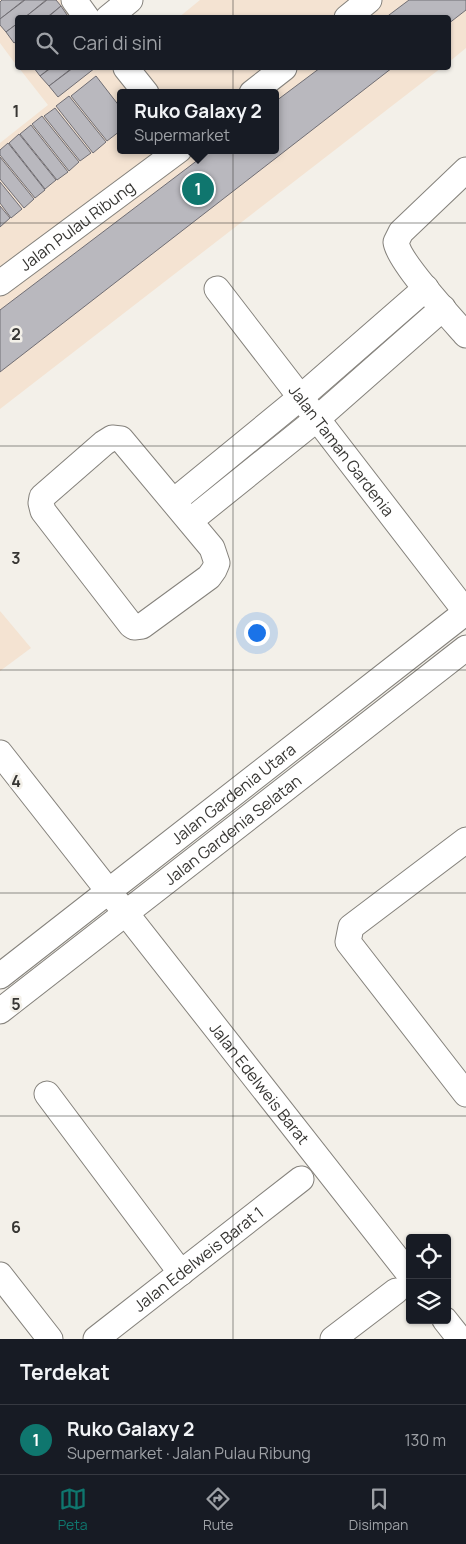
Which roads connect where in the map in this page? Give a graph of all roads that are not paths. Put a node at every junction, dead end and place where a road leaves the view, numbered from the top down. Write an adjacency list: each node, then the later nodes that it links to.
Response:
1 (74, 0): 4 (street)
2 (130, 0): 5 (street)
3 (369, 0): 6 (street)
4 (85, 15)
5 (112, 15)
6 (351, 15)
7 (128, 70): 9 (street)
8 (281, 70): 10 (street)
9 (143, 89)
10 (257, 89)
11 (174, 154): 13 (street, Jalan Pulau Ribung)
12 (466, 170): 14 (street)
13 (0, 283)
14 (426, 288): 16 (street); 18 (street)
15 (218, 289): 18 (street, Jalan Taman Gardenia)
16 (444, 308): 17 (street); 19 (street)
17 (466, 335)
18 (301, 397): 19 (street, Jalan Taman Gardenia); 20 (street)
19 (318, 418): 21 (street); 22 (street, Jalan Taman Gardenia)
20 (174, 501): 21 (street); 21 (street)
21 (190, 520)
22 (466, 612): 26 (street, Jalan Gardenia Utara)
23 (466, 648): 27 (street, Jalan Gardenia Selatan)
24 (0, 753): 26 (street, Jalan Edelweis Barat)
25 (464, 847): 31 (street)
26 (108, 892): 27 (street, Jalan Edelweis Barat); 28 (street, Jalan Gardenia Utara)
27 (125, 913): 29 (street, Jalan Gardenia Selatan); 35 (street, Jalan Edelweis Barat)
28 (0, 976)
29 (0, 1012)
30 (47, 1094): 33 (street)
31 (466, 1094)
32 (301, 1179): 33 (street, Jalan Edelweis Barat 1)
33 (181, 1273): 38 (street, Jalan Edelweis Barat 1)
34 (0, 1275): 37 (street)
35 (403, 1283): 39 (street)
36 (448, 1324): 40 (street)
37 (50, 1339)
38 (96, 1339)
39 (333, 1339)
40 (460, 1339)

